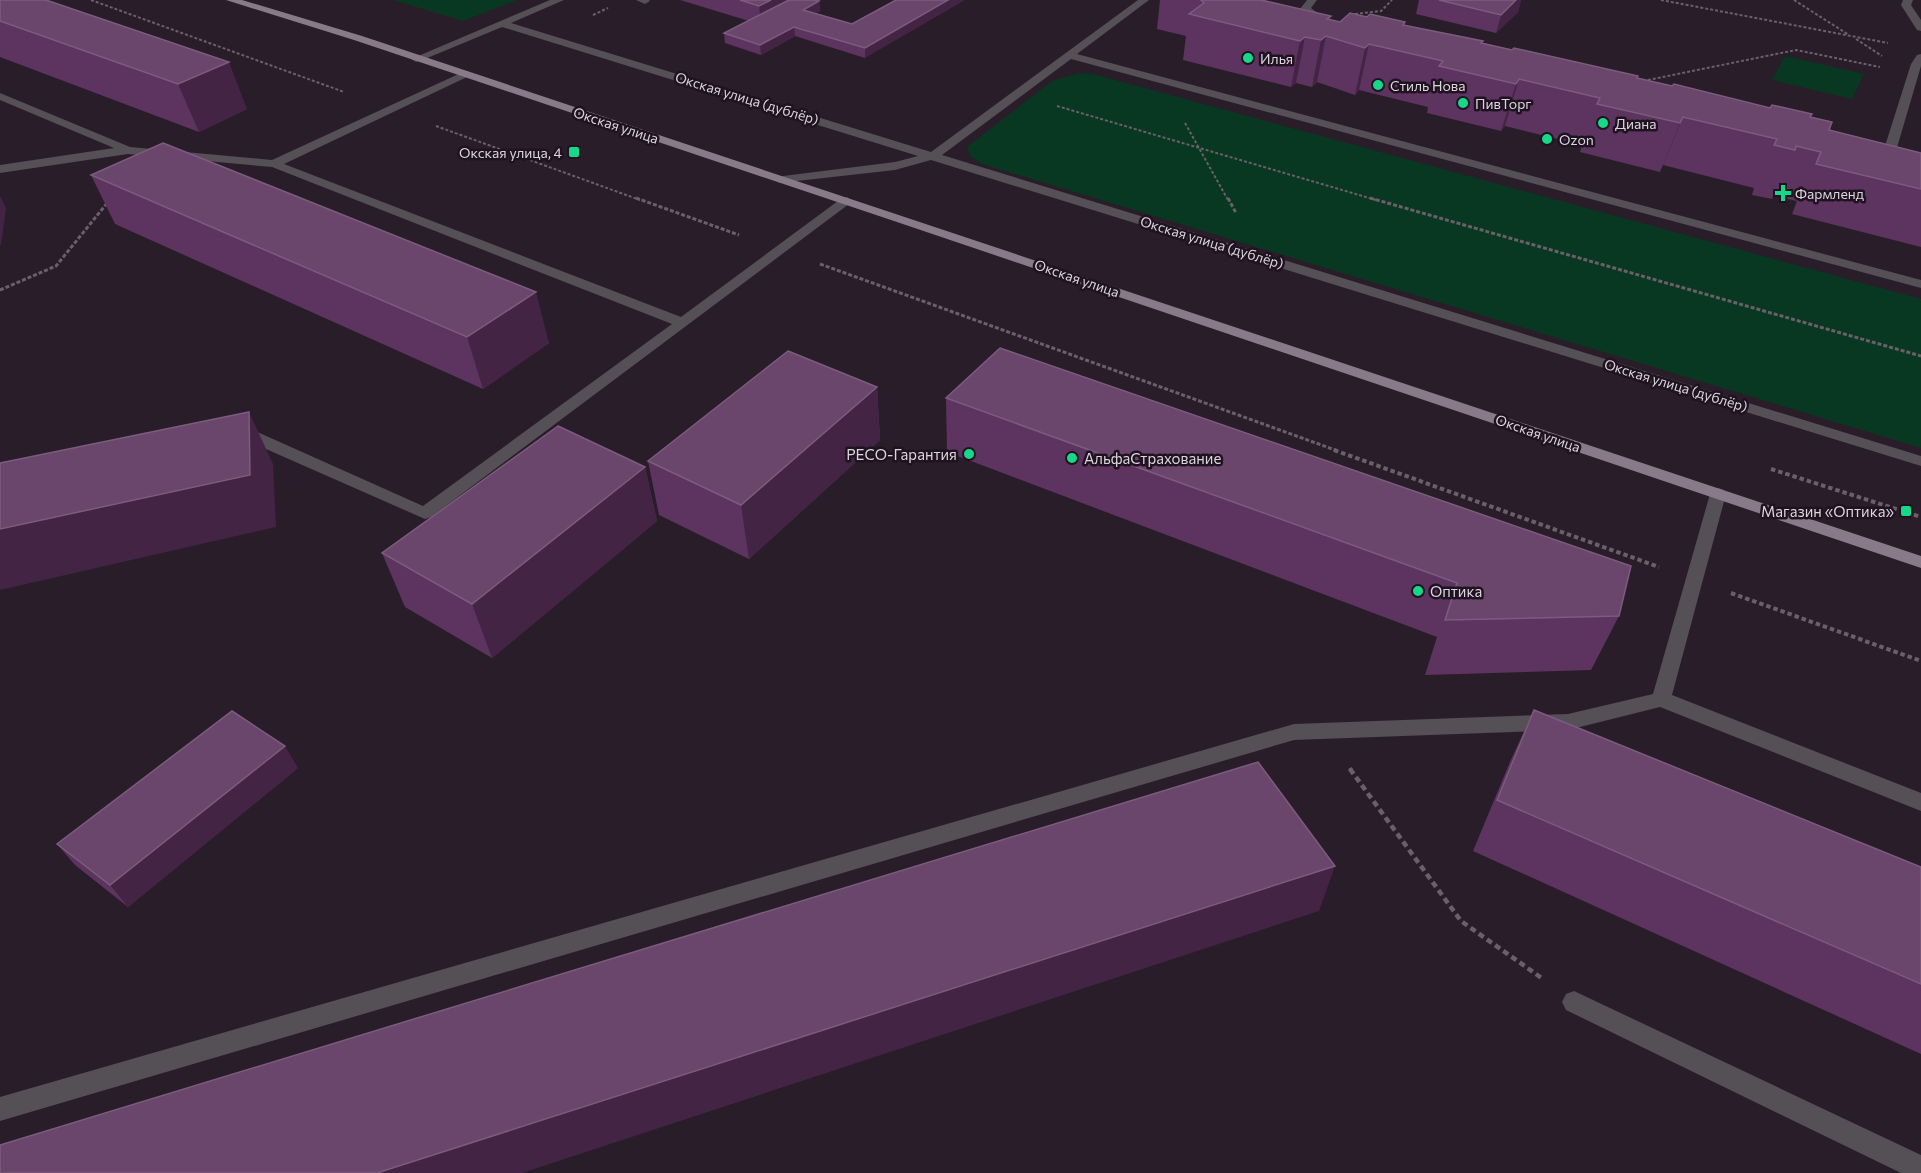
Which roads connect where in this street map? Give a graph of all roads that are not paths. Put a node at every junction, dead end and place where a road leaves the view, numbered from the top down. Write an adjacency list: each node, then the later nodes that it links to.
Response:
1 (231, 0): 11 (main road, Окская улица)
2 (559, 0): 6 (street)
3 (1144, 0): 9 (street)
4 (1312, 0): 7 (street)
5 (1908, 0): 8 (street)
6 (502, 24): 11 (street); 16 (street, Окская улица (дублёр))
7 (1335, 27)
8 (1921, 28)
9 (1067, 55): 16 (street); 21 (street)
10 (1921, 57): 14 (street)
11 (416, 59): 12 (main road, Окская улица)
12 (462, 75): 17 (street); 19 (main road, Окская улица)
13 (0, 96): 15 (street)
14 (1867, 146)
15 (128, 150): 17 (street); 18 (street)
16 (933, 156): 19 (street); 24 (street, Окская улица (дублёр))
17 (274, 164): 22 (street)
18 (0, 169)
19 (783, 180): 20 (main road, Окская улица)
20 (847, 201): 22 (street); 25 (main road, Окская улица)
21 (1921, 284)
22 (683, 323): 23 (street)
23 (226, 433)
24 (1921, 461)
25 (1718, 494): 26 (main road, Окская улица); 27 (street)
26 (1921, 562)
27 (1661, 699): 28 (street); 30 (street)
28 (1921, 802)
29 (1574, 1002): 31 (street)
30 (0, 1109)
31 (1921, 1168)

